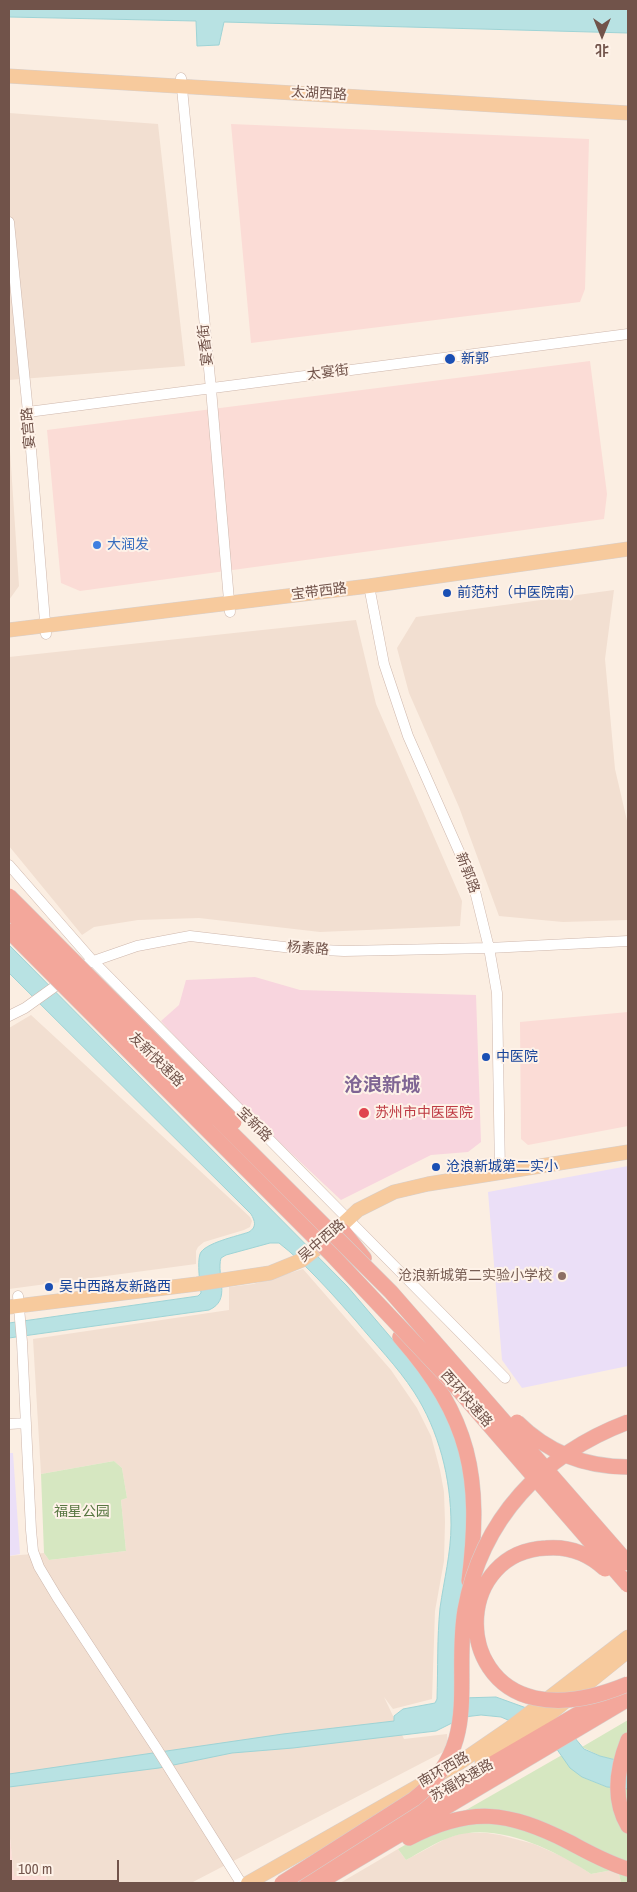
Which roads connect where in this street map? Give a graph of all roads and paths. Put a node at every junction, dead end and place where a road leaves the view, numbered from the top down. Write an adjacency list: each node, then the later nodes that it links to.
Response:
1 (9, 68): 3 (main road, 太湖西路)
2 (9, 76): 3 (main road, 太湖西路)
3 (181, 82): 4 (main road, 太湖西路); 5 (main road, 太湖西路); 8 (street, 宴香街)
4 (628, 104)
5 (628, 113)
6 (9, 222): 9 (street, 宴宫路)
7 (628, 334): 8 (street, 太宴街)
8 (211, 389): 9 (street, 太宴街); 13 (street, 宴香街)
9 (28, 412): 15 (street, 宴宫路)
10 (628, 549): 12 (main road, 宝带西路)
11 (628, 558): 12 (main road, 宝带西路)
12 (370, 590): 13 (main road, 宝带西路); 22 (street, 新郭路)
13 (229, 608): 15 (main road, 宝带西路)
14 (9, 630): 15 (main road, 宝带西路)
15 (45, 630): 16 (main road, 宝带西路)
16 (9, 638)
17 (9, 865): 23 (street, 宝新路)
18 (9, 896): 29 (highway, bridge)
19 (9, 911): 28 (highway, 友新快速路, bridge)
20 (9, 931): 28 (highway, 友新快速路, bridge)
21 (628, 941): 22 (street, 杨素路)
22 (490, 948): 23 (street, 杨素路); 27 (street, 新郭路)
23 (92, 960): 24 (street, 杨素路); 29 (street, 宝新路)
24 (9, 1016)
25 (628, 1143): 27 (main road, 吴中西路)
26 (628, 1152): 27 (main road, 吴中西路)
27 (500, 1169): 29 (main road, 吴中西路)
28 (301, 1214): 30 (highway, 西环快速路, bridge); 31 (highway, 西环快速路, bridge)
29 (343, 1221): 31 (highway, bridge); 32 (main road, 吴中西路); 34 (street, 宝新路); 35 (highway)
30 (332, 1254): 41 (highway, 西环快速路, bridge); 43 (highway, bridge)
31 (391, 1292): 33 (highway, 西环快速路, bridge)
32 (15, 1305): 36 (street)
33 (461, 1371): 35 (highway, bridge); 40 (highway, 西环快速路, bridge)
34 (505, 1378)
35 (497, 1402): 39 (highway, bridge)
36 (26, 1422): 38 (street); 51 (street)
37 (628, 1422): 43 (highway, bridge)
38 (9, 1424)
39 (628, 1467)
40 (628, 1563)
41 (628, 1585)
42 (628, 1592): 46 (highway, bridge)
43 (465, 1610): 54 (highway, bridge)
44 (628, 1637): 52 (main road, 南环西路)
45 (628, 1651): 53 (main road, 南环西路)
46 (628, 1684): 55 (highway, 苏福快速路, bridge)
47 (628, 1699): 56 (highway, 苏福快速路)
48 (628, 1740): 49 (highway)
49 (628, 1826)
50 (628, 1869): 57 (highway)
51 (241, 1883)
52 (248, 1883)
53 (275, 1883)
54 (282, 1883)
55 (299, 1883)
56 (318, 1883)
57 (332, 1883)

